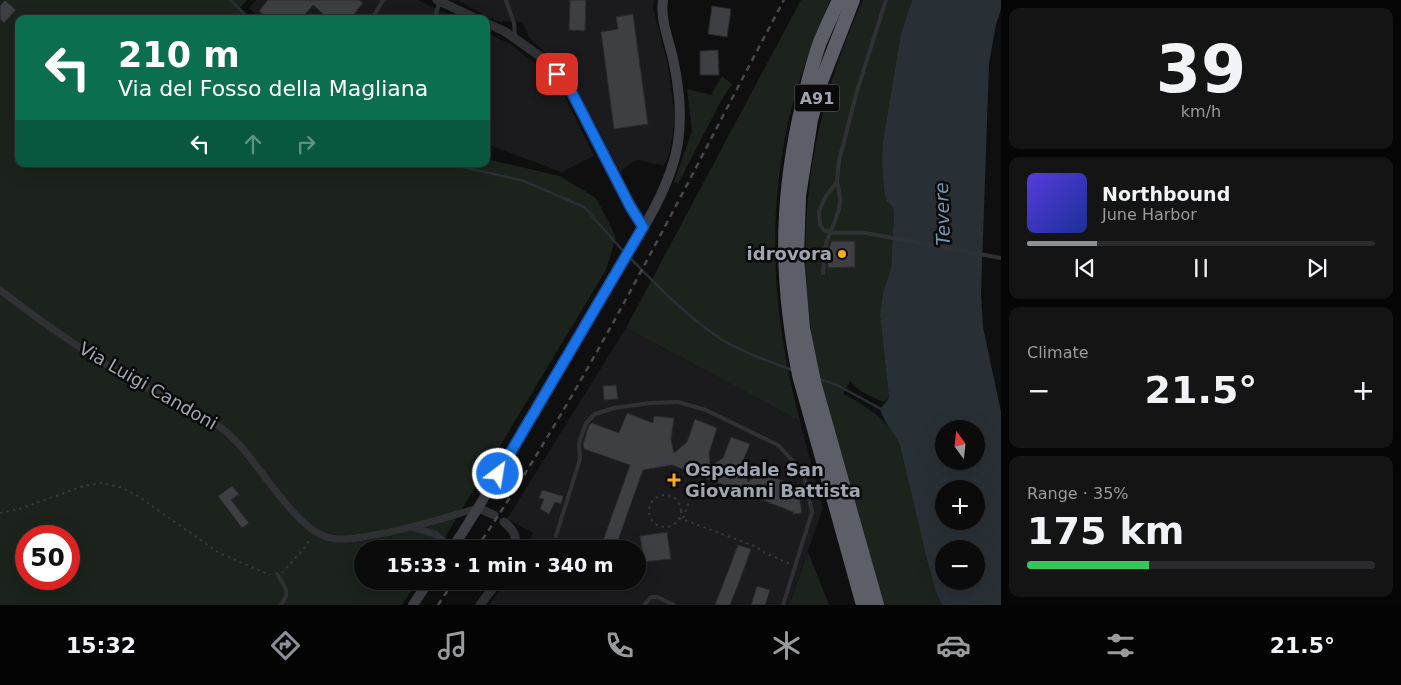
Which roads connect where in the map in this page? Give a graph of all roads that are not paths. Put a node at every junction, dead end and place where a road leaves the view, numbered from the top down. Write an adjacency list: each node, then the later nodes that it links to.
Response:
1 (383, 0): 8 (lane)
2 (506, 0): 12 (lane)
3 (663, 0): 15 (main road)
4 (838, 0): 14 (highway, A91)
5 (853, 0): 14 (highway, A91)
6 (886, 0): 13 (lane)
7 (438, 1): 9 (lane); 10 (street)
8 (374, 15)
9 (435, 15)
10 (468, 15)
11 (490, 25): 12 (street)
12 (515, 39): 15 (street)
13 (838, 182): 16 (lane); 17 (lane)
14 (792, 201): 36 (highway, A91); 37 (highway, A91)
15 (643, 227): 19 (main road)
16 (1001, 258)
17 (823, 273)
18 (0, 290): 22 (street, Via Luigi Candoni)
19 (478, 508): 20 (street); 22 (street, Via Luigi Candoni); 25 (main road)
20 (494, 515)
21 (504, 522): 26 (street)
22 (414, 528): 24 (street, Via Luigi Candoni)
23 (556, 536): 35 (lane)
24 (442, 540)
25 (458, 540)
26 (516, 540)
27 (277, 574): 30 (lane)
28 (423, 590): 31 (main road)
29 (491, 590): 32 (street)
30 (281, 605)
31 (413, 605)
32 (480, 605)
33 (644, 605): 34 (lane)
34 (674, 605)
35 (783, 605)
36 (863, 605)
37 (877, 605)

